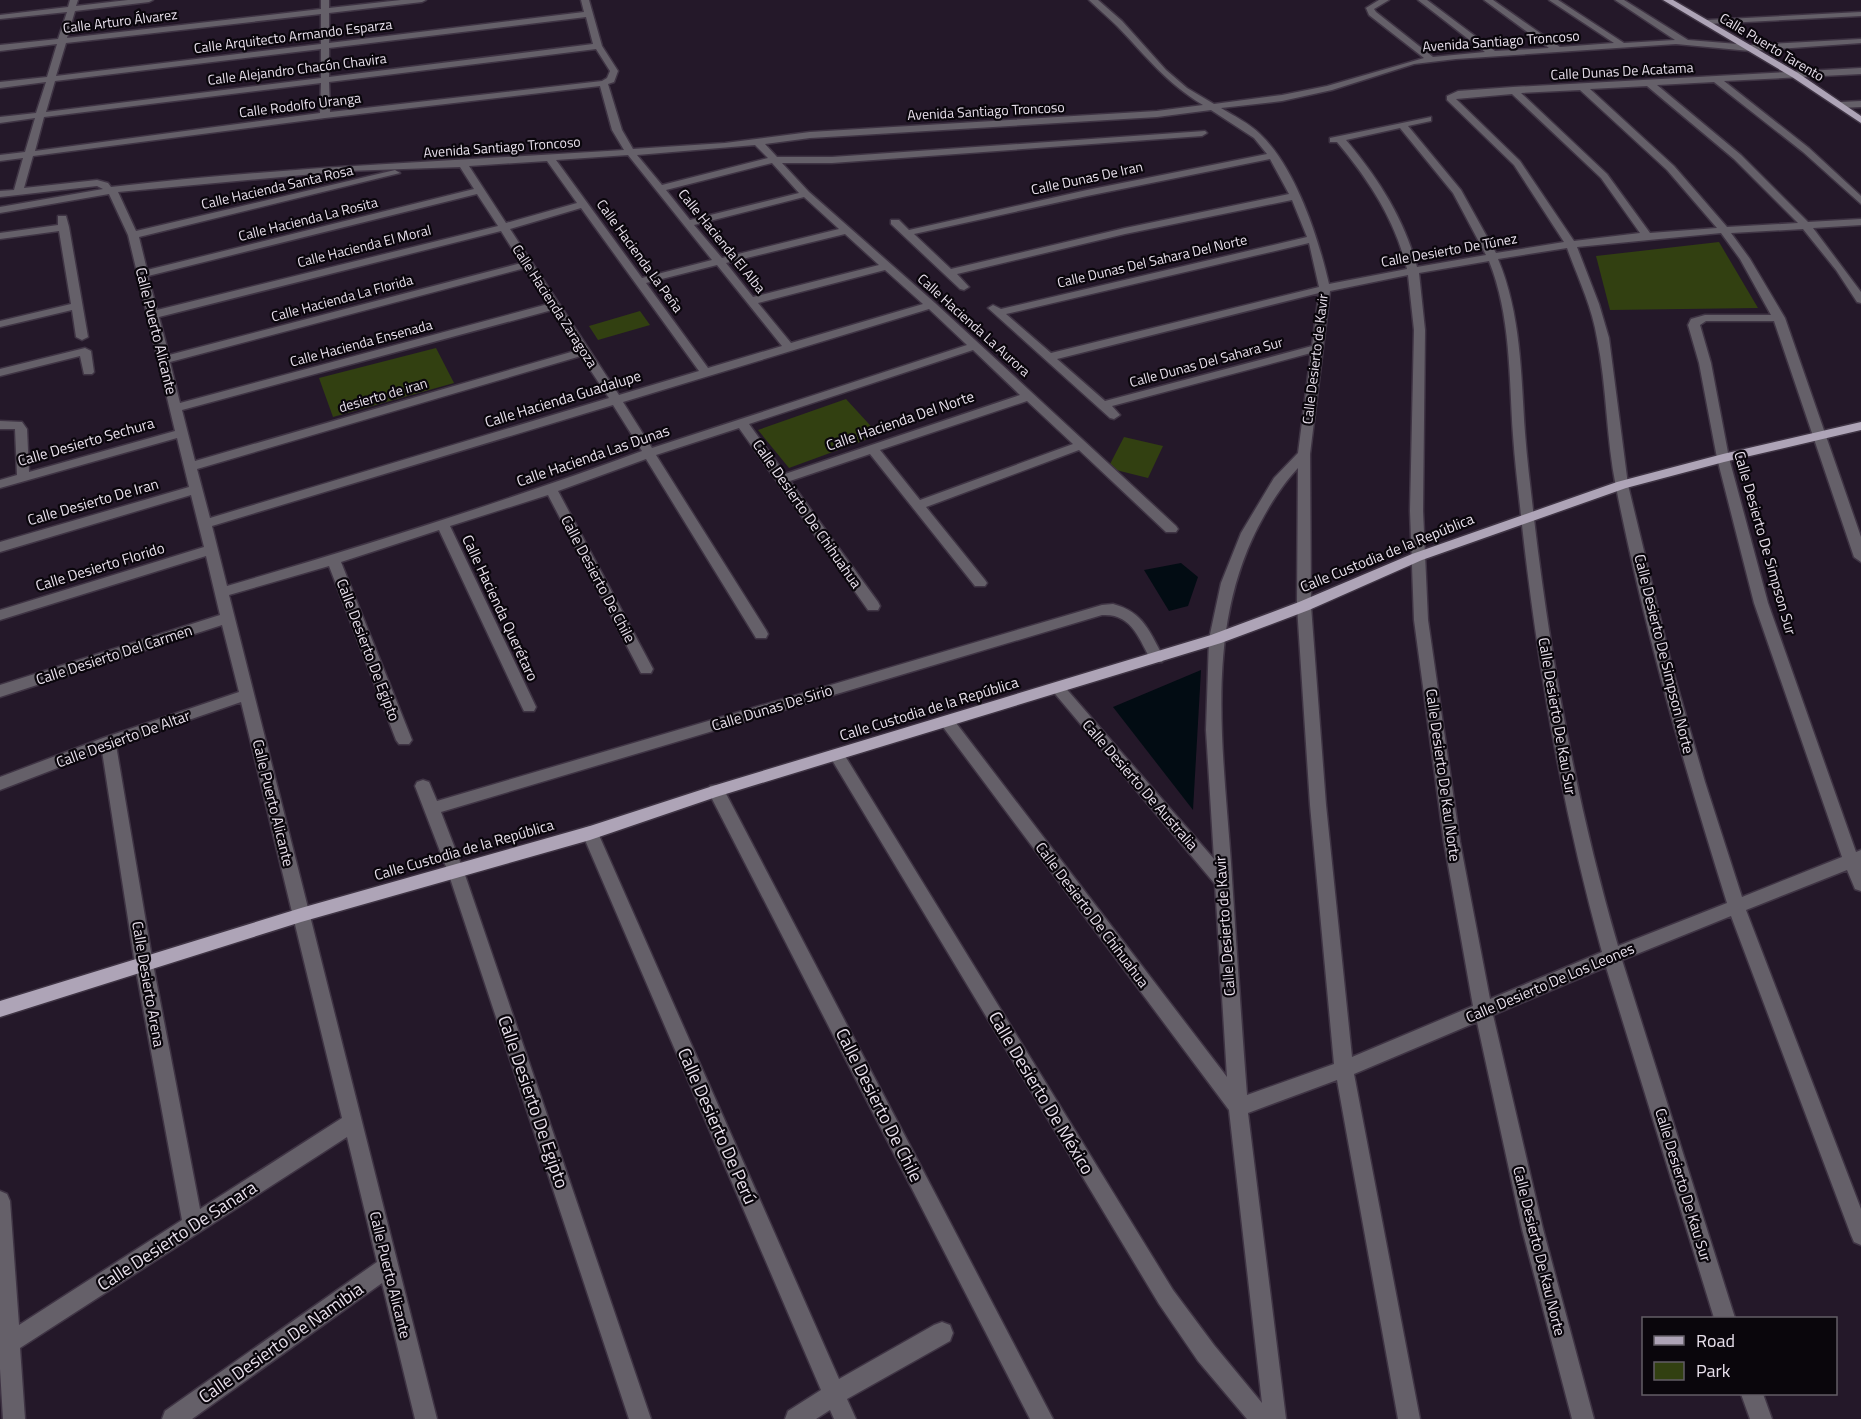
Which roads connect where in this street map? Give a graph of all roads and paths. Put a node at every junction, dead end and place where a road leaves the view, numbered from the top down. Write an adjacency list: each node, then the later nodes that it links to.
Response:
1 (148, 0): 12 (street)
2 (325, 0): 13 (street)
3 (422, 0): 13 (street, Calle Arturo Álvarez)
4 (585, 0): 15 (street)
5 (1093, 0): 44 (street, Calle Desierto de Kavir)
6 (1385, 0): 30 (street)
7 (1422, 0): 29 (street)
8 (1488, 0): 28 (street)
9 (1553, 0): 25 (street)
10 (1619, 0): 22 (street)
11 (1667, 0): 18 (main road, Calle Puerto Tarento)
12 (73, 4): 17 (street); 20 (street)
13 (325, 11): 20 (street, Calle Arturo Álvarez); 23 (street)
14 (578, 11): 15 (street, Calle Arquitecto Armando Esparza); 19 (street); 23 (street, Calle Arquitecto Armando Esparza)
15 (590, 14): 19 (street)
16 (1861, 14): 18 (street)
17 (0, 16)
18 (1707, 22): 27 (main road, Calle Puerto Tarento)
19 (593, 26): 24 (street)
20 (63, 41): 26 (street, Calle Arturo Álvarez); 35 (street)
21 (1861, 41): 27 (street, Avenida Santiago Troncoso)
22 (1686, 43): 25 (street, Avenida Santiago Troncoso); 27 (street, Avenida Santiago Troncoso)
23 (325, 45): 33 (street); 35 (street, Calle Arquitecto Armando Esparza)
24 (598, 46): 33 (street, Calle Alejandro Chacón Chavira); 36 (street)
25 (1623, 46): 28 (street, Avenida Santiago Troncoso)
26 (0, 48)
27 (1750, 48): 32 (main road, Calle Puerto Tarento)
28 (1557, 49): 29 (street, Avenida Santiago Troncoso)
29 (1492, 53): 30 (street, Avenida Santiago Troncoso)
30 (1431, 59): 44 (street, Avenida Santiago Troncoso)
31 (1861, 71): 32 (street, Calle Dunas De Acatama)
32 (1795, 75): 34 (street, Calle Dunas De Acatama); 43 (main road, Calle Puerto Tarento)
33 (326, 79): 45 (street); 46 (street, Calle Alejandro Chacón Chavira)
34 (1716, 79): 37 (street, Calle Dunas De Acatama); 68 (street)
35 (52, 80): 38 (street, Calle Arquitecto Armando Esparza); 46 (street)
36 (603, 83): 45 (street, Calle Rodolfo Uranga); 53 (street, Calle Hacienda El Alba)
37 (1650, 84): 39 (street, Calle Dunas De Acatama); 74 (street)
38 (0, 86)
39 (1582, 87): 40 (street, Calle Dunas De Acatama); 76 (street)
40 (1513, 90): 41 (street, Calle Dunas De Acatama); 81 (street)
41 (1451, 96): 83 (street, Calle Desierto De Simpson Norte)
42 (1861, 104): 43 (street)
43 (1841, 105): 49 (main road, Calle Puerto Tarento)
44 (1212, 108): 52 (street, Avenida Santiago Troncoso); 55 (street, Calle Desierto de Kavir)
45 (325, 115): 54 (street, Calle Rodolfo Uranga)
46 (42, 116): 48 (street, Calle Alejandro Chacón Chavira); 54 (street)
47 (1428, 119): 50 (street)
48 (0, 120)
49 (1861, 120)
50 (1402, 124): 84 (street, Calle Desierto De Kau Sur); 88 (street, Calle Desierto De Kau Norte)
51 (1202, 134): 58 (street)
52 (758, 141): 53 (street, Avenida Santiago Troncoso); 58 (street, Calle Hacienda La Aurora)
53 (631, 153): 57 (street, Avenida Santiago Troncoso); 61 (street, Calle Hacienda El Alba)
54 (28, 154): 56 (street, Calle Rodolfo Uranga); 64 (street)
55 (1273, 156): 67 (street, Calle Desierto de Kavir); 78 (street, Calle Dunas De Iran)
56 (0, 158)
57 (550, 158): 59 (street, Avenida Santiago Troncoso); 69 (street, Calle Hacienda La Peña)
58 (772, 160): 61 (street); 66 (street, Calle Hacienda La Aurora)
59 (462, 163): 60 (street, Avenida Santiago Troncoso); 63 (street, Calle Hacienda Zaragoza)
60 (427, 166): 62 (street, Avenida Santiago Troncoso); 79 (street, Calle Hacienda Santa Rosa)
61 (660, 188): 73 (street, Calle Hacienda El Alba)
62 (110, 190): 64 (street, Avenida Santiago Troncoso); 70 (street, Avenida Santiago Troncoso); 79 (street, Calle Puerto Alicante)
63 (480, 190): 75 (street, Calle Hacienda Zaragoza); 90 (street, Calle Hacienda La Rosita)
64 (18, 191): 65 (street, Avenida Santiago Troncoso)
65 (0, 194)
66 (806, 194): 73 (street); 77 (street, Calle Hacienda La Aurora)
67 (1295, 196): 82 (street, Calle Desierto de Kavir); 89 (street)
68 (1861, 201)
69 (583, 204): 75 (street, Calle Hacienda El Moral); 91 (street, Calle Hacienda La Peña)
70 (0, 210)
71 (895, 222): 78 (street)
72 (1861, 222): 74 (street, Calle Desierto De Túnez)
73 (688, 224): 85 (street, Calle Hacienda El Alba)
74 (1805, 226): 76 (street, Calle Desierto De Túnez); 94 (street)
75 (504, 227): 86 (street, Calle Hacienda Zaragoza); 99 (street, Calle Hacienda El Moral)
76 (1726, 229): 81 (street, Calle Desierto De Túnez); 100 (street)
77 (847, 230): 85 (street); 87 (street, Calle Hacienda La Aurora)
78 (907, 233): 89 (street)
79 (133, 235): 90 (street, Calle Puerto Alicante)
80 (0, 236): 97 (street)
81 (1648, 237): 83 (street, Calle Desierto De Túnez)
82 (1313, 239): 93 (street, Calle Desierto de Kavir); 107 (street, Calle Dunas Del Sahara Del Norte)
83 (1571, 245): 84 (street, Calle Desierto De Túnez); 131 (street, Calle Desierto De Simpson Norte)
84 (1492, 257): 88 (street, Calle Desierto De Túnez); 135 (street, Calle Desierto De Kau Sur)
85 (719, 262): 91 (street); 95 (street, Calle Hacienda El Alba)
86 (528, 264): 98 (street, Calle Hacienda Zaragoza); 108 (street, Calle Hacienda La Florida)
87 (886, 266): 95 (street); 96 (street, Calle Hacienda La Aurora)
88 (1413, 271): 93 (street, Calle Desierto De Túnez); 141 (street, Calle Desierto De Kau Norte)
89 (949, 273): 92 (street)
90 (142, 274): 99 (street, Calle Puerto Alicante)
91 (641, 281): 111 (street, Calle Hacienda La Peña)
92 (964, 288)
93 (1324, 289): 105 (street, Calle Desierto de Kavir); 107 (street, Calle Desierto De Túnez)
94 (1861, 300)
95 (751, 301): 104 (street, Calle Hacienda El Alba)
96 (931, 305): 103 (street, Calle Hacienda La Aurora); 104 (street, Calle Hacienda Guadalupe)
97 (77, 306): 101 (street); 102 (street)
98 (555, 306): 106 (street, Calle Hacienda Zaragoza); 115 (street, Calle Hacienda Ensenada)
99 (152, 315): 108 (street, Calle Puerto Alicante)
100 (1779, 318): 121 (street); 126 (street, Calle Desierto De Simpson Sur)
101 (0, 324)
102 (82, 338)
103 (975, 346): 112 (street, Calle Hacienda La Aurora); 117 (street, Calle Hacienda Las Dunas)
104 (789, 348): 111 (street, Calle Hacienda Guadalupe)
105 (1318, 348): 114 (street, Calle Dunas Del Sahara Sur); 125 (street, Calle Desierto de Kavir)
106 (585, 351): 113 (street, Calle Hacienda Zaragoza); 127 (street, desierto de iran)
107 (1050, 357): 114 (street)
108 (164, 360): 115 (street, Calle Puerto Alicante)
109 (88, 372): 110 (street)
110 (0, 373)
111 (706, 373): 113 (street, Calle Hacienda Guadalupe)
112 (1029, 396): 122 (street, Calle Hacienda La Aurora); 123 (street, Calle Hacienda Del Norte)
113 (616, 400): 124 (street, Calle Hacienda Zaragoza); 137 (street, Calle Hacienda Guadalupe)
114 (1103, 405): 116 (street)
115 (176, 408): 120 (street, Calle Puerto Alicante)
116 (1114, 415)
117 (742, 423): 124 (street, Calle Hacienda Las Dunas); 129 (street, Calle Desierto De Chihuahua)
118 (0, 425): 128 (street)
119 (1861, 426): 121 (main road, Calle Custodia de la República)
120 (182, 433): 127 (street, Calle Puerto Alicante); 128 (street, Calle Desierto Sechura)
121 (1821, 434): 126 (main road, Calle Custodia de la República); 142 (street)
122 (1082, 445): 134 (street); 138 (street, Calle Hacienda La Aurora)
123 (872, 448): 129 (street, Calle Hacienda Del Norte); 134 (street)
124 (649, 453): 132 (street, Calle Hacienda Las Dunas); 150 (street, Calle Hacienda Zaragoza)
125 (1304, 454): 147 (street, Calle Desierto de Kavir); 151 (street, Calle Desierto de Kavir)
126 (1723, 458): 131 (main road, Calle Custodia de la República); 167 (street, Calle Desierto De Simpson Sur)
127 (190, 467): 133 (street, Calle Puerto Alicante)
128 (23, 477): 130 (street, Calle Desierto Sechura)
129 (782, 479): 146 (street, Calle Desierto De Chihuahua)
130 (0, 484)
131 (1622, 485): 135 (main road, Calle Custodia de la República); 171 (street, Calle Desierto De Simpson Norte)
132 (551, 489): 136 (street, Calle Hacienda Las Dunas); 153 (street, Calle Desierto De Chile)
133 (195, 490): 137 (street, Calle Puerto Alicante); 139 (street, Calle Desierto De Iran)
134 (918, 505): 144 (street)
135 (1527, 517): 141 (main road, Calle Custodia de la República); 173 (street, Calle Desierto De Kau Sur)
136 (442, 523): 143 (street, Calle Hacienda Las Dunas); 157 (street, Calle Hacienda Querétaro)
137 (204, 524): 140 (street, Calle Puerto Alicante)
138 (1171, 530)
139 (0, 547)
140 (210, 550): 145 (street, Calle Puerto Alicante); 148 (street, Calle Desierto Florido)
141 (1417, 557): 147 (main road, Calle Custodia de la República); 176 (street, Calle Desierto De Kau Norte)
142 (1861, 557)
143 (333, 560): 145 (street, Calle Hacienda Las Dunas); 159 (street, Calle Desierto De Egipto)
144 (980, 583)
145 (221, 593): 149 (street, Calle Puerto Alicante)
146 (873, 606)
147 (1304, 606): 151 (main road, Calle Custodia de la República); 177 (street, Calle Desierto de Kavir)
148 (0, 615)
149 (227, 618): 155 (street, Calle Desierto Del Carmen); 156 (street, Calle Puerto Alicante)
150 (761, 634)
151 (1216, 639): 152 (main road, Calle Custodia de la República); 169 (street, Calle Desierto de Kavir)
152 (1157, 658): 154 (main road, Calle Custodia de la República); 165 (street, Calle Dunas De Sirio)
153 (646, 669)
154 (1058, 689): 158 (main road, Calle Custodia de la República); 169 (street, Calle Desierto De Australia)
155 (0, 691)
156 (246, 695): 160 (street, Calle Desierto De Altar); 172 (street, Calle Puerto Alicante)
157 (529, 707)
158 (948, 723): 161 (main road, Calle Custodia de la República); 178 (street, Calle Desierto De Chihuahua)
159 (404, 740)
160 (108, 742): 162 (street, Calle Desierto De Altar); 174 (street, Calle Desierto Arena)
161 (837, 755): 164 (main road, Calle Custodia de la República); 196 (street, Calle Desierto De México)
162 (0, 784)
163 (423, 786): 165 (street, Calle Desierto De Egipto)
164 (716, 791): 166 (main road, Calle Custodia de la República); 195 (street, Calle Desierto De Chile)
165 (431, 809): 168 (street, Calle Desierto De Egipto)
166 (590, 833): 168 (main road, Calle Custodia de la República); 187 (street, Calle Desierto De Perú)
167 (1856, 859): 170 (street, Calle Desierto De Simpson Sur); 171 (street, Calle Desierto De Los Leones)
168 (456, 872): 172 (main road, Calle Custodia de la República); 192 (street, Calle Desierto De Egipto)
169 (1222, 880): 178 (street, Calle Desierto de Kavir)
170 (1861, 884)
171 (1736, 906): 173 (street, Calle Desierto De Los Leones); 182 (street, Calle Desierto De Simpson Norte)
172 (301, 915): 174 (main road, Calle Custodia de la República); 179 (street, Calle Puerto Alicante)
173 (1612, 957): 176 (street, Calle Desierto De Los Leones); 184 (street, Calle Desierto De Kau Sur)
174 (144, 964): 175 (main road, Calle Custodia de la República); 181 (street, Calle Desierto Arena)
175 (0, 1009)
176 (1483, 1012): 177 (street, Calle Desierto De Los Leones); 199 (street, Calle Desierto De Kau Norte)
177 (1344, 1069): 178 (street, Calle Desierto De Los Leones); 198 (street, Calle Desierto de Kavir)
178 (1238, 1107): 197 (street, Calle Desierto de Kavir)
179 (353, 1122): 181 (street, Calle Desierto De Sanara); 183 (street, Calle Puerto Alicante)
180 (0, 1201): 186 (street)
181 (193, 1225): 186 (street, Calle Desierto De Sanara)
182 (1861, 1235)
183 (388, 1266): 190 (street, Calle Desierto De Namibia); 191 (street, Calle Puerto Alicante)
184 (1725, 1317)
185 (942, 1333): 187 (street)
186 (5, 1346): 189 (street)
187 (834, 1394): 193 (street); 194 (street, Calle Desierto De Perú)
188 (1752, 1395): 200 (street)
189 (14, 1419)
190 (173, 1419)
191 (426, 1419)
192 (640, 1419)
193 (796, 1419)
194 (845, 1419)
195 (1042, 1419)
196 (1262, 1419)
197 (1275, 1419)
198 (1409, 1419)
199 (1583, 1419)
200 (1761, 1419)

